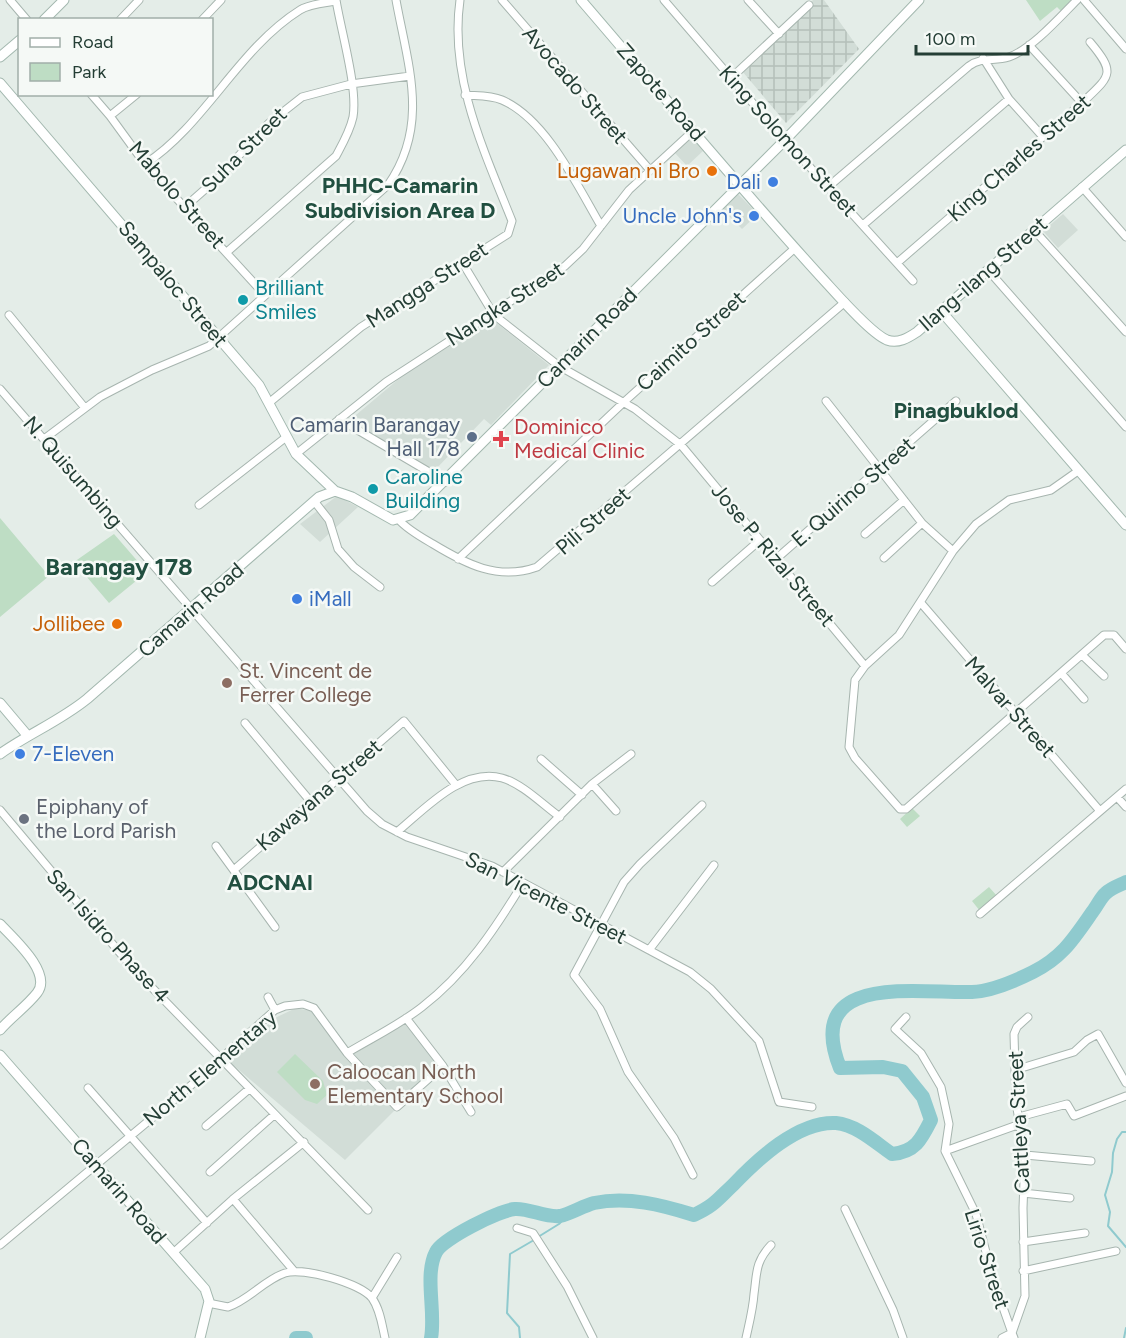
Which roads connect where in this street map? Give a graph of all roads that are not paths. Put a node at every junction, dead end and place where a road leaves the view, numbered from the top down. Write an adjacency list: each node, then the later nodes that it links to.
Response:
1 (10, 0): 16 (street)
2 (64, 0): 17 (main road)
3 (139, 0): 18 (street)
4 (221, 0): 19 (street)
5 (336, 0): 30 (street); 41 (street)
6 (396, 0): 27 (street)
7 (460, 0): 31 (street, Mangga Street)
8 (501, 0): 42 (street, Avocado Street)
9 (581, 0): 37 (main road, Zapote Road)
10 (664, 0): 28 (street, King Solomon Street)
11 (748, 0): 20 (street)
12 (919, 0): 39 (main road, Camarin Road)
13 (1077, 0): 23 (street)
14 (1084, 0): 24 (street)
15 (809, 5): 20 (street)
16 (25, 18)
17 (46, 18)
18 (122, 18)
19 (204, 18)
20 (779, 34): 28 (street)
21 (18, 42): 25 (main road)
22 (1090, 42): 35 (street, King Charles Street)
23 (1029, 45): 26 (street); 35 (street)
24 (1126, 49)
25 (0, 57)
26 (983, 58): 34 (street); 44 (street)
27 (410, 76): 30 (street, Suha Street); 57 (street)
28 (731, 78): 39 (street, King Solomon Street)
29 (0, 82): 63 (main road, Sampaloc Street)
30 (351, 84): 46 (street, Suha Street); 52 (street)
31 (465, 95): 48 (street); 53 (street, Mangga Street)
32 (93, 96): 36 (street, Mabolo Street)
33 (134, 96): 36 (street)
34 (1009, 99): 38 (street); 47 (street)
35 (1082, 103): 38 (street, King Charles Street)
36 (110, 116): 41 (street, Mabolo Street)
37 (693, 131): 42 (street, Nangka Street); 43 (main road, Zapote Road)
38 (1043, 137): 54 (street, King Charles Street)
39 (785, 140): 43 (main road, Camarin Road); 44 (street, King Solomon Street)
40 (1126, 150): 45 (main road, Ilang-ilang Street)
41 (145, 164): 46 (street, Mabolo Street)
42 (650, 169): 48 (street, Nangka Street)
43 (740, 185): 51 (main road, Ilang-ilang Street); 64 (main road, Camarin Road)
44 (828, 187): 47 (street, King Solomon Street)
45 (1082, 187): 49 (main road, Ilang-ilang Street); 50 (street)
46 (186, 206): 52 (street, Mabolo Street)
47 (863, 225): 54 (street, King Solomon Street)
48 (601, 226): 61 (street, Nangka Street)
49 (1034, 230): 55 (main road, Ilang-ilang Street); 62 (street)
50 (1126, 237)
51 (795, 248): 58 (main road, Ilang-ilang Street); 69 (street, Caimito Street)
52 (227, 252): 57 (street, Mabolo Street)
53 (462, 262): 61 (street); 68 (street, Mangga Street)
54 (897, 263): 56 (street, King Solomon Street)
55 (988, 270): 59 (main road, Ilang-ilang Street); 72 (street)
56 (913, 281)
57 (264, 294): 63 (street)
58 (845, 302): 59 (main road, Ilang-ilang Street); 75 (street, Pili Street)
59 (940, 311): 78 (main road)
60 (9, 315): 70 (street)
61 (494, 315): 64 (street, Jose P. Rizal Street); 71 (street, Nangka Street)
62 (1126, 332)
63 (218, 338): 68 (main road, Sampaloc Street); 70 (street)
64 (559, 366): 69 (street, Jose P. Rizal Street); 79 (main road, Camarin Road)
65 (0, 389): 74 (street, N. Quisumbing)
66 (826, 401): 77 (street)
67 (956, 401): 77 (street, E. Quirino Street)
68 (270, 402): 73 (main road, Sampaloc Street)
69 (624, 402): 75 (street, Jose P. Rizal Street); 91 (street, Caimito Street)
70 (85, 408): 74 (street)
71 (339, 419): 76 (street, Nangka Street); 79 (street)
72 (1126, 427)
73 (285, 438): 76 (main road, Sampaloc Street); 83 (street)
74 (44, 439): 96 (street, N. Quisumbing)
75 (681, 444): 88 (street, Jose P. Rizal Street); 91 (street, Pili Street)
76 (296, 454): 80 (main road, Sampaloc Street)
77 (879, 469): 81 (street); 92 (street, E. Quirino Street)
78 (1078, 471): 86 (main road); 89 (street)
79 (446, 482): 84 (main road, Camarin Road)
80 (335, 491): 82 (main road, Camarin Road); 84 (main road)
81 (904, 500): 85 (street); 87 (street)
82 (314, 501): 94 (street); 96 (main road, Camarin Road)
83 (198, 505)
84 (399, 520): 91 (street, Pili Street)
85 (922, 523): 89 (street); 90 (street)
86 (1126, 525)
87 (865, 534)
88 (760, 540): 92 (street, Jose P. Rizal Street); 93 (street)
89 (954, 551): 95 (street)
90 (884, 558)
91 (458, 559)
92 (776, 559): 99 (street, Jose P. Rizal Street)
93 (712, 582)
94 (380, 587)
95 (921, 603): 99 (street); 104 (street, Malvar Street)
96 (193, 609): 106 (main road, Camarin Road); 110 (street, San Vicente Street)
97 (1126, 649): 98 (street)
98 (1082, 655): 100 (street); 101 (street)
99 (865, 666): 104 (street)
100 (1061, 673): 102 (street); 104 (street)
101 (1104, 676)
102 (1084, 699)
103 (0, 703): 106 (main road)
104 (1015, 714): 121 (street, Malvar Street)
105 (245, 723): 116 (street)
106 (27, 735): 107 (main road, Camarin Road)
107 (0, 754)
108 (631, 754): 111 (street)
109 (541, 759): 114 (street)
110 (337, 779): 112 (street, Kawayana Street); 116 (street, Kawayana Street); 123 (street, San Vicente Street)
111 (592, 784): 114 (street); 120 (street)
112 (456, 785): 122 (street); 123 (street)
113 (1126, 789): 115 (street)
114 (582, 795): 122 (street)
115 (1117, 797): 118 (street); 121 (street)
116 (311, 802): 126 (street, Kawayana Street)
117 (702, 805): 131 (street)
118 (1126, 807)
119 (0, 810): 142 (street, San Isidro Phase 4)
120 (616, 811)
121 (1100, 811): 129 (street)
122 (560, 817): 127 (street)
123 (397, 832): 127 (street, San Vicente Street)
124 (216, 846): 126 (street)
125 (714, 865): 133 (street)
126 (235, 869): 132 (street)
127 (503, 872): 128 (street, San Vicente Street)
128 (523, 882): 131 (street, San Vicente Street); 138 (street)
129 (980, 914)
130 (0, 924): 139 (main road)
131 (600, 924): 133 (street, San Vicente Street); 161 (street)
132 (275, 927)
133 (649, 950): 149 (street, San Vicente Street)
134 (268, 997): 135 (street)
135 (275, 1010): 140 (street, North Elementary); 142 (street, North Elementary)
136 (906, 1017): 156 (street)
137 (1028, 1017): 144 (street, Cattleya Street)
138 (406, 1018): 140 (street); 143 (street)
139 (0, 1030)
140 (347, 1053): 143 (street, North Elementary)
141 (0, 1055): 159 (main road, Camarin Road)
142 (220, 1058): 147 (street, San Isidro Phase 4); 154 (street, North Elementary)
143 (443, 1066): 150 (street)
144 (1015, 1070): 145 (street); 152 (street, Cattleya Street)
145 (1126, 1083)
146 (88, 1088): 154 (street)
147 (249, 1089): 151 (street, San Isidro Phase 4); 153 (street)
148 (1126, 1096): 152 (street)
149 (812, 1107)
150 (471, 1112)
151 (274, 1115): 155 (street, San Isidro Phase 4); 160 (street)
152 (1019, 1121): 156 (street); 157 (street, Cattleya Street)
153 (206, 1126)
154 (130, 1136): 159 (street, North Elementary); 167 (street)
155 (304, 1142): 164 (street); 166 (street, San Isidro Phase 4)
156 (945, 1151): 181 (street, Lirio Street)
157 (1025, 1155): 158 (street); 162 (street, Cattleya Street)
158 (1091, 1161)
159 (96, 1164): 171 (street, North Elementary); 174 (main road, Camarin Road)
160 (210, 1172)
161 (693, 1175)
162 (1023, 1193): 163 (street); 170 (street, Cattleya Street)
163 (1070, 1198)
164 (233, 1199): 167 (street); 176 (street)
165 (845, 1209): 185 (street)
166 (369, 1210)
167 (207, 1223): 174 (street)
168 (517, 1228): 183 (street)
169 (1085, 1233): 170 (street)
170 (1023, 1242): 177 (street, Cattleya Street)
171 (0, 1245)
172 (771, 1245): 184 (street)
173 (1116, 1251): 177 (street)
174 (173, 1253): 179 (main road, Camarin Road)
175 (397, 1257): 178 (street)
176 (294, 1271): 178 (street); 179 (street)
177 (1023, 1271): 181 (street, Cattleya Street)
178 (372, 1298): 180 (street)
179 (208, 1303): 182 (main road)
180 (385, 1336)
181 (1013, 1336): 186 (street)
182 (200, 1338)
183 (593, 1338)
184 (746, 1338)
185 (903, 1338)
186 (1002, 1338)

